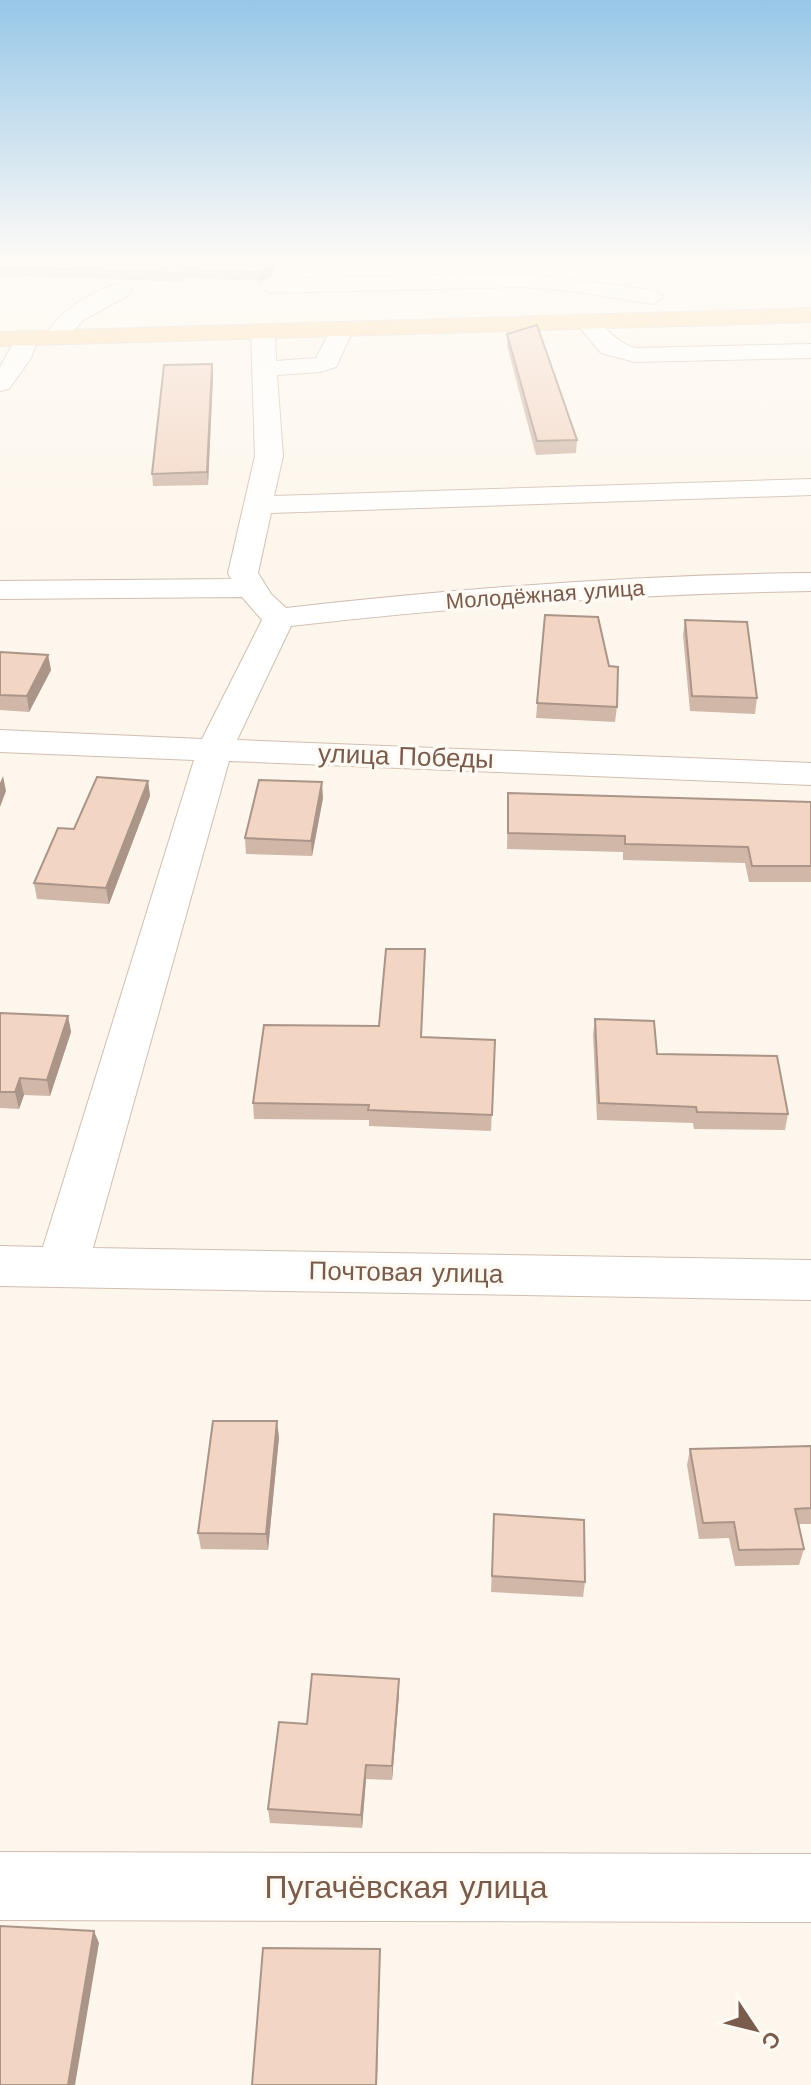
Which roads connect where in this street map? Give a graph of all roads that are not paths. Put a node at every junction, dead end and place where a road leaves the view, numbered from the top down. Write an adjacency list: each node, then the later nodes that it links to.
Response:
1 (19, 358): 5 (street)
2 (264, 358): 4 (street)
3 (329, 358): 4 (street)
4 (264, 369): 7 (street)
5 (0, 384)
6 (811, 487): 7 (street)
7 (258, 505): 9 (street)
8 (811, 582): 11 (street, Молодёжная улица)
9 (249, 588): 10 (street); 11 (street)
10 (0, 590)
11 (279, 618): 13 (street)
12 (0, 741): 13 (street, улица Победы)
13 (215, 749): 14 (street, улица Победы); 15 (street)
14 (811, 774)
15 (63, 1265): 16 (street, Почтовая улица); 17 (street, Почтовая улица)
16 (0, 1266)
17 (811, 1280)
18 (0, 1886): 19 (street, Пугачёвская улица)
19 (811, 1888)

